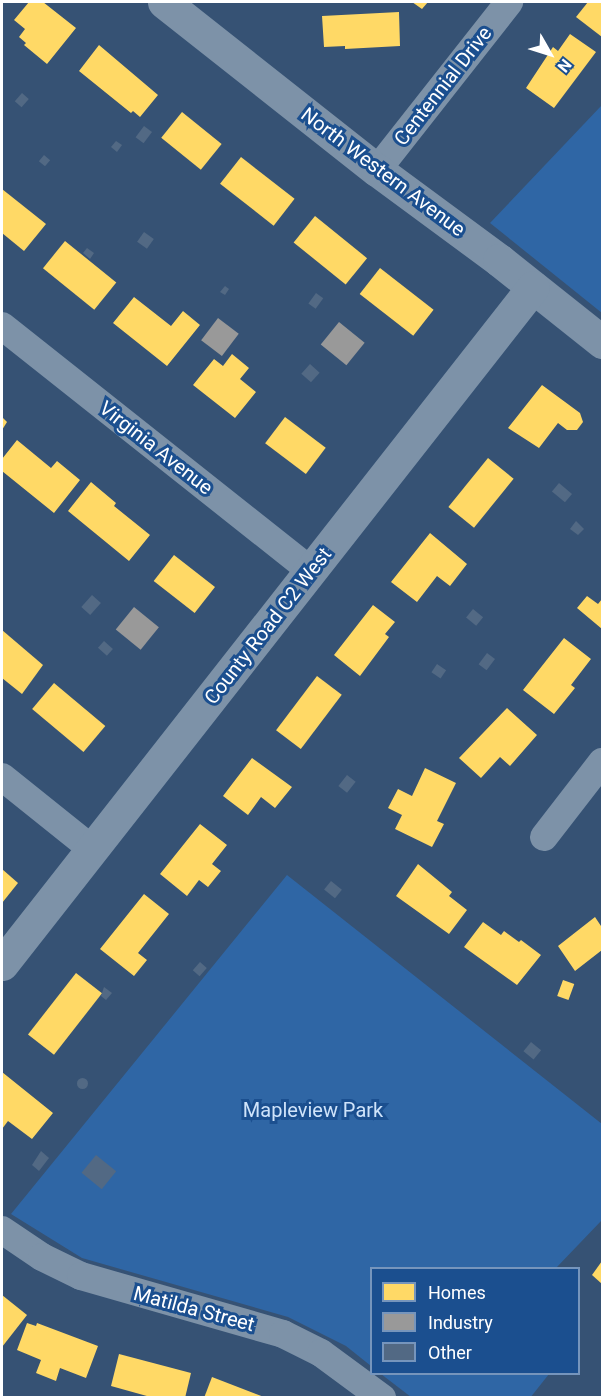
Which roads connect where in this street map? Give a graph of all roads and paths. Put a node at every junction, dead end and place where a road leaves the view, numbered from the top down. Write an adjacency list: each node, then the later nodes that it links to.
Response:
1 (164, 2): 3 (street, North Western Avenue)
2 (509, 2): 3 (street, Centennial Drive)
3 (376, 170): 4 (street, North Western Avenue)
4 (533, 287): 6 (street, North Western Avenue); 7 (street, County Road C2 West)
5 (2, 326): 7 (street, Virginia Avenue)
6 (603, 342)
7 (311, 571): 11 (street, County Road C2 West)
8 (603, 762): 10 (street)
9 (2, 777): 11 (street)
10 (544, 837)
11 (92, 849): 12 (street, County Road C2 West)
12 (2, 964)
13 (2, 1230): 14 (street, Matilda Street)
14 (382, 1398)

